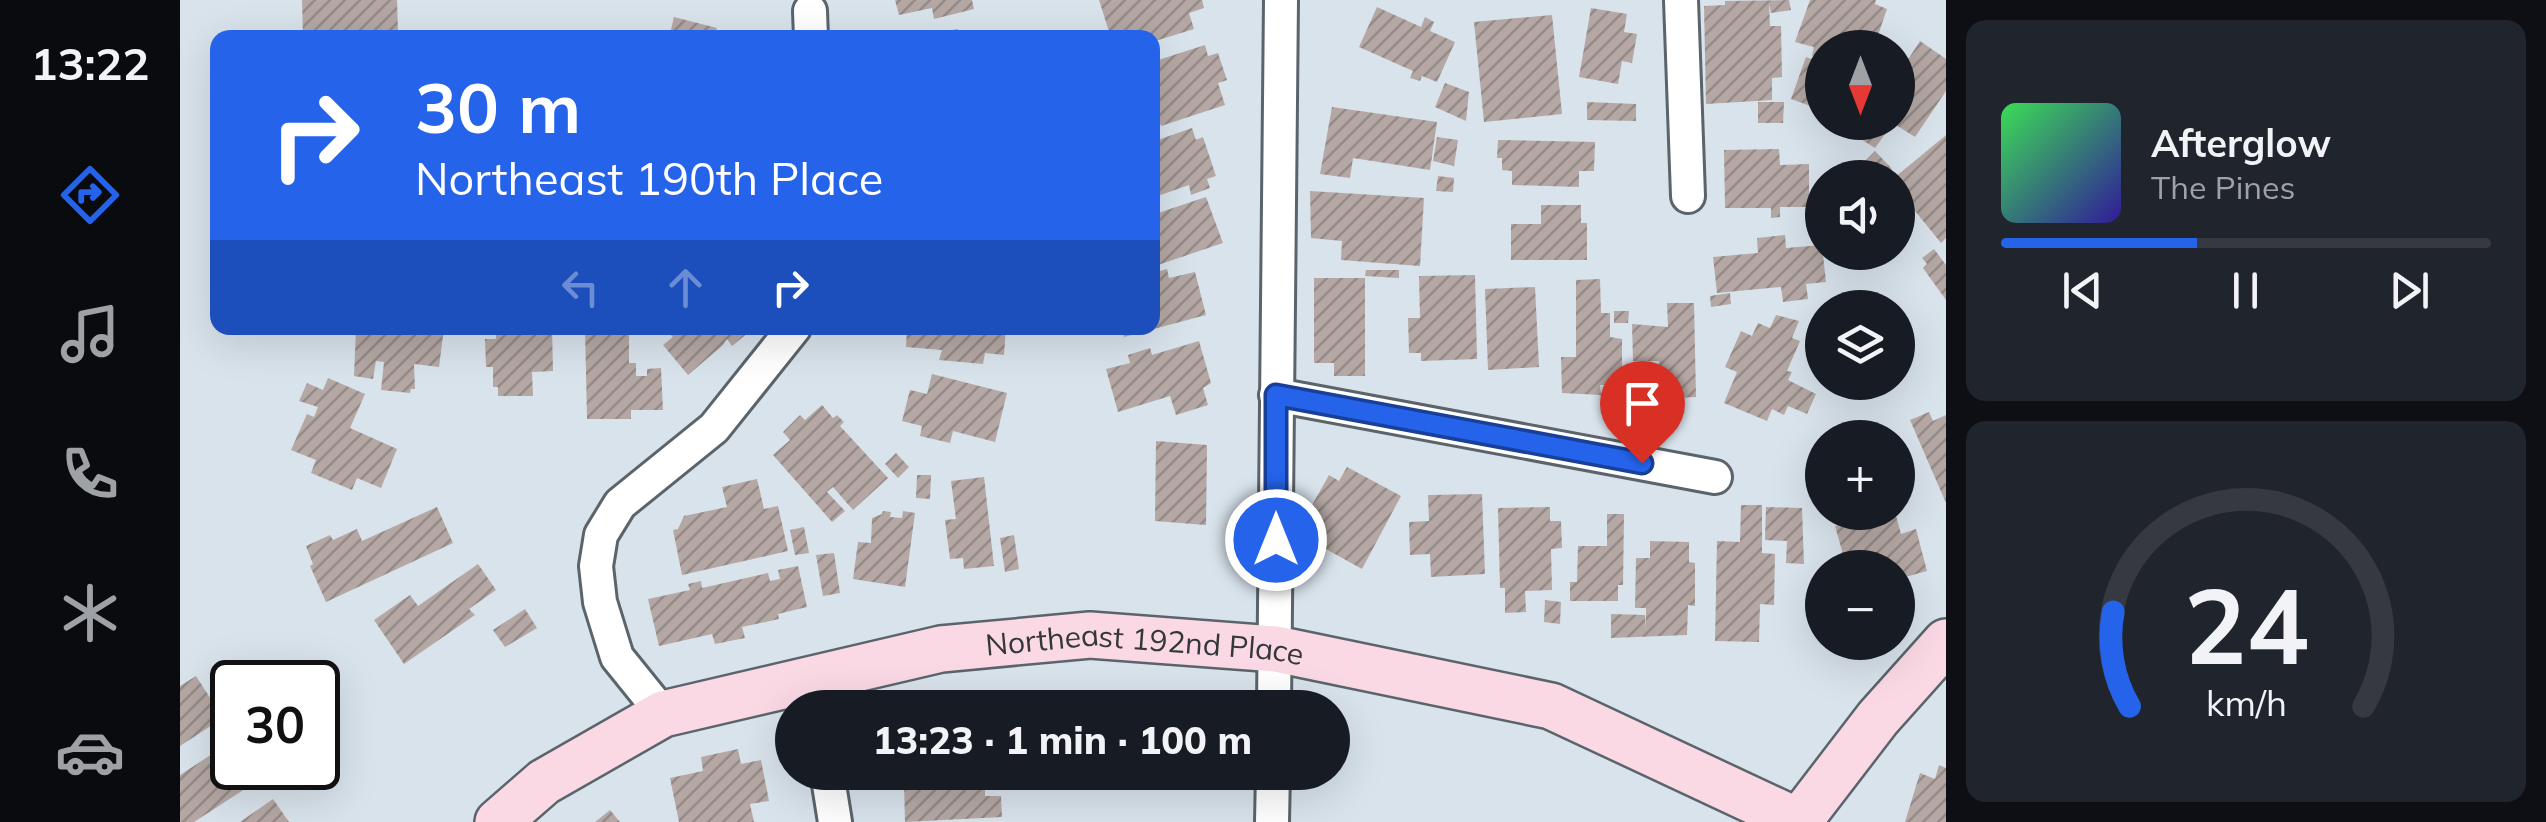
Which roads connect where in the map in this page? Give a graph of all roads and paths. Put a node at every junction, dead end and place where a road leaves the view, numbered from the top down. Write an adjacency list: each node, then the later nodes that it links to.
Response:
1 (1281, 0): 5 (street)
2 (1681, 0): 3 (street)
3 (1688, 196)
4 (788, 335): 12 (street)
5 (1276, 395): 6 (street); 8 (street)
6 (1715, 477)
7 (1946, 642): 18 (main road)
8 (1276, 649): 9 (main road, Northeast 192nd Place); 10 (street); 18 (main road, Northeast 192nd Place)
9 (823, 690)
10 (1275, 690)
11 (775, 698): 12 (main road, Northeast 192nd Place)
12 (663, 714): 15 (main road, Northeast 192nd Place)
13 (829, 790): 16 (street)
14 (1273, 790): 17 (street)
15 (498, 822)
16 (835, 822)
17 (1272, 822)
18 (1799, 822)

